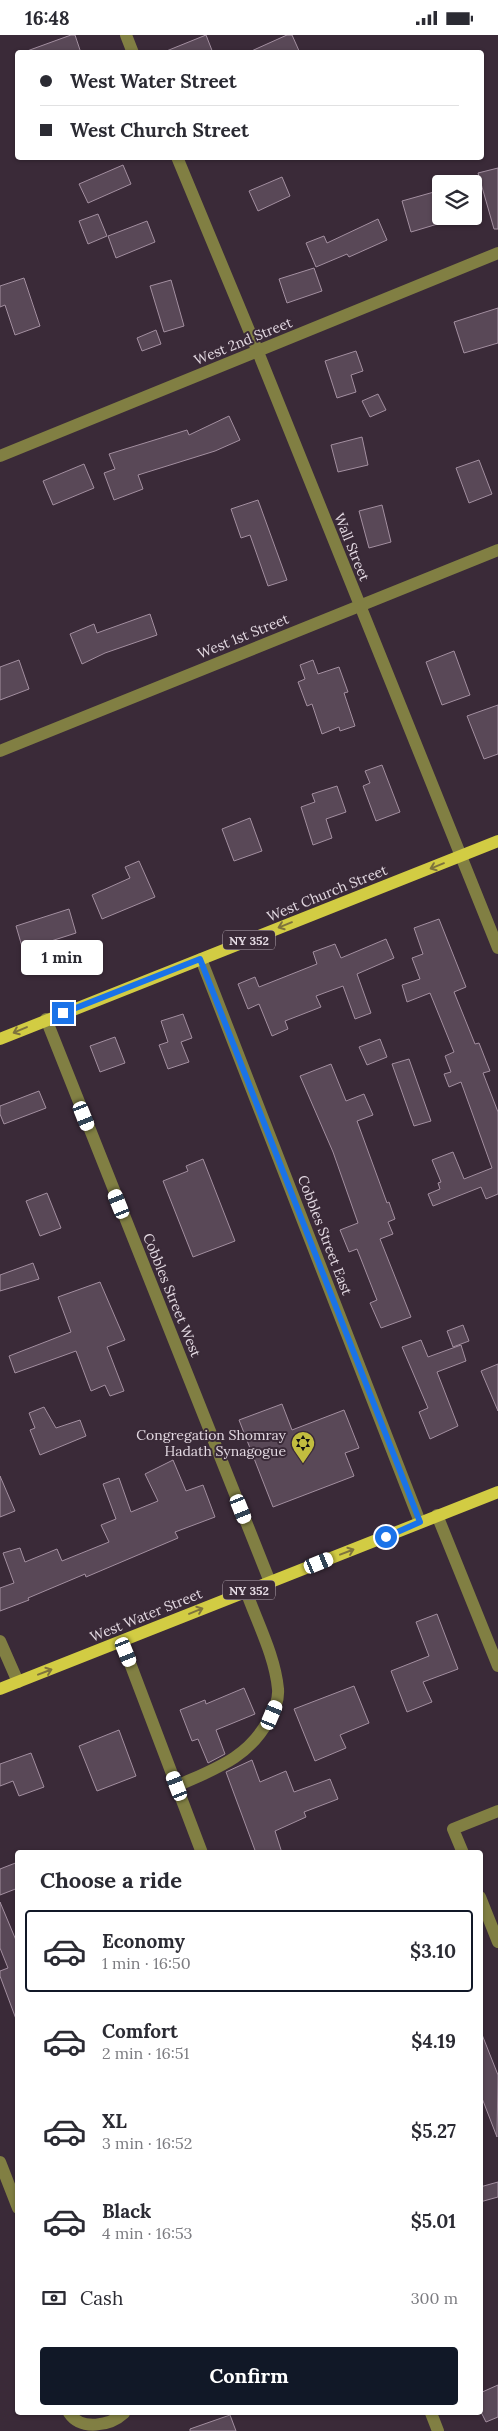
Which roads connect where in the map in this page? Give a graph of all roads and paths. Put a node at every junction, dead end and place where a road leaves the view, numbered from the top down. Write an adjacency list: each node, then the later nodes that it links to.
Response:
1 (126, 35): 2 (street)
2 (132, 50)
3 (178, 160): 5 (street, Wall Street)
4 (498, 253): 5 (street, West 2nd Street)
5 (258, 352): 6 (street, West 2nd Street); 8 (street, Wall Street)
6 (0, 456)
7 (498, 550): 8 (street, West 1st Street)
8 (358, 605): 9 (street, West 1st Street); 11 (street, Wall Street)
9 (0, 751)
10 (498, 841): 11 (main road, West Church Street / NY 352)
11 (460, 856): 12 (street, Wall Street); 13 (main road, West Church Street / NY 352, one-way to 13)
12 (498, 949)
13 (200, 959): 14 (main road, West Church Street / NY 352); 18 (street, Cobbles Street East)
14 (46, 1019): 15 (main road, West Church Street / NY 352, one-way to 15); 19 (street, Cobbles Street West)
15 (0, 1039)
16 (498, 1492): 17 (main road, West Water Street / NY 352)
17 (437, 1515): 18 (main road, West Water Street / NY 352); 23 (street)
18 (420, 1522): 19 (main road, West Water Street / NY 352, one-way to 18)
19 (270, 1582): 20 (main road, West Water Street / NY 352)
20 (246, 1591): 22 (main road, West Water Street / NY 352, one-way to 20); 26 (street)
21 (0, 1641): 24 (street)
22 (122, 1642): 24 (main road, West Water Street / NY 352, one-way to 22); 26 (street)
23 (498, 1666)
24 (18, 1682): 25 (main road, West Water Street / NY 352)
25 (0, 1689)
26 (177, 1786): 28 (street)
27 (498, 1811): 29 (street)
28 (201, 1850)
29 (462, 1850)
30 (483, 1904): 31 (street)
31 (498, 1942)
32 (0, 2163): 33 (street)
33 (15, 2200)
34 (71, 2415): 35 (street)
35 (122, 2415)
36 (432, 2415): 37 (street)
37 (438, 2431)

